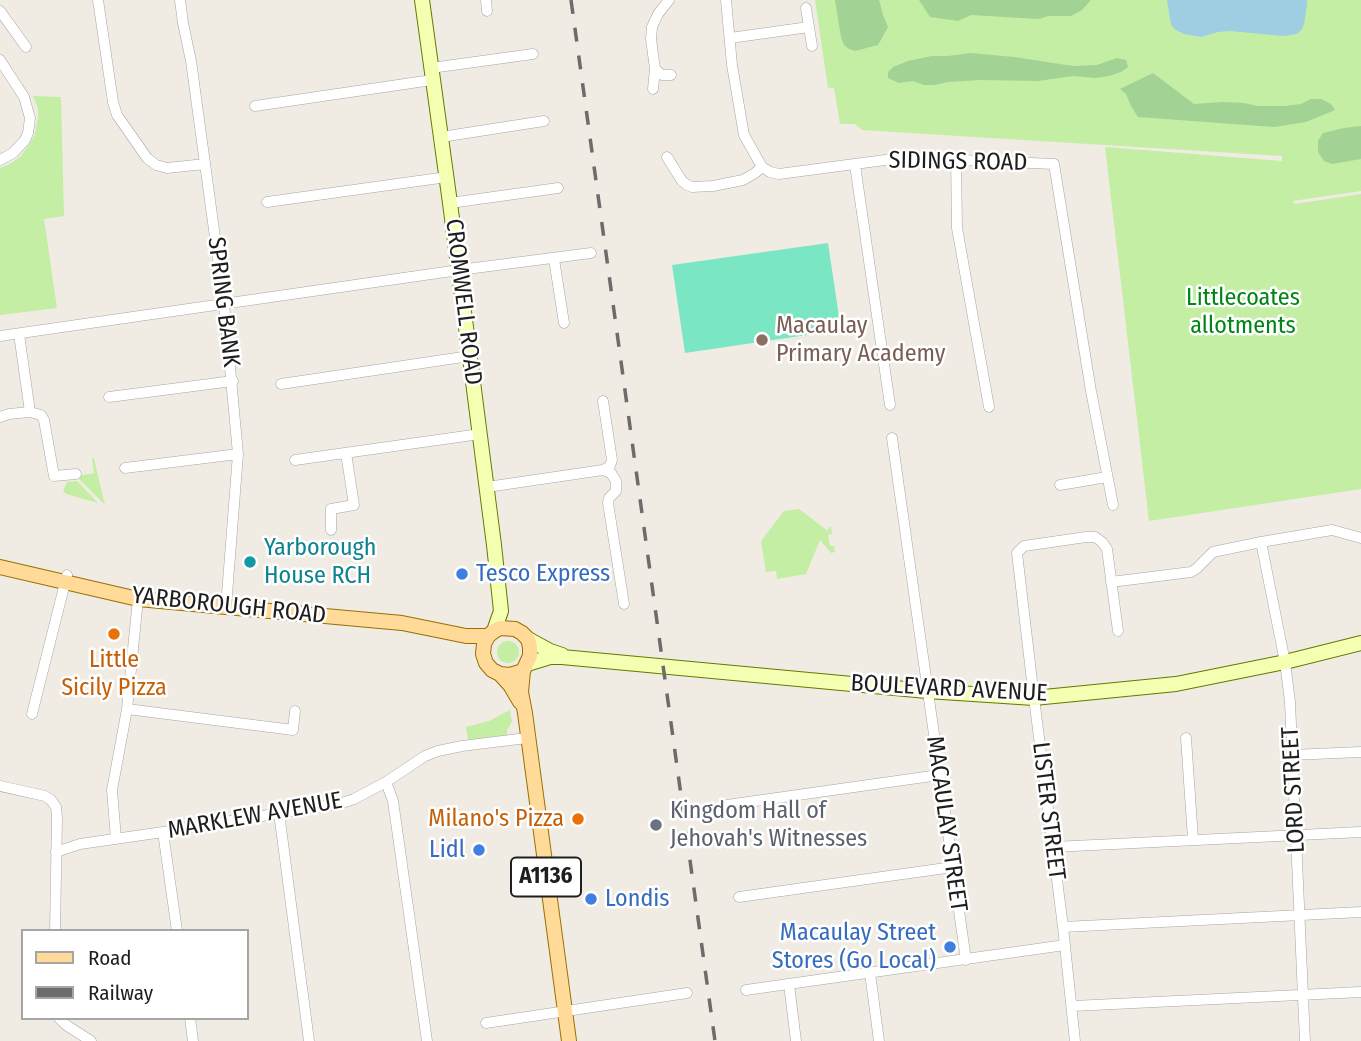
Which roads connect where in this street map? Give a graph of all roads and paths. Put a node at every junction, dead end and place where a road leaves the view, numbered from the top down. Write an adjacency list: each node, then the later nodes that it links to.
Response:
1 (98, 0): 24 (street)
2 (180, 0): 24 (street, SPRING BANK)
3 (422, 0): 15 (street, CROMWELL ROAD)
4 (669, 0): 14 (street)
5 (726, 0): 9 (street)
6 (806, 8): 8 (street)
7 (0, 11): 11 (street)
8 (809, 27): 9 (street); 10 (street)
9 (730, 38): 26 (street)
10 (812, 46)
11 (26, 47)
12 (533, 54): 15 (street)
13 (0, 60): 23 (street)
14 (655, 69): 16 (street); 17 (street)
15 (432, 74): 18 (street); 20 (street, CROMWELL ROAD)
16 (671, 75)
17 (653, 89)
18 (255, 106)
19 (544, 121): 20 (street)
20 (441, 136): 27 (street, CROMWELL ROAD)
21 (667, 157): 26 (street)
22 (956, 159): 25 (street, SIDINGS ROAD); 44 (street); 55 (street, SIDINGS ROAD)
23 (0, 160)
24 (205, 164): 34 (street, SPRING BANK)
25 (855, 165): 26 (street, SIDINGS ROAD); 43 (street)
26 (762, 167)
27 (447, 177): 29 (street); 30 (street, CROMWELL ROAD)
28 (558, 188): 30 (street)
29 (267, 202)
30 (450, 203): 33 (street, CROMWELL ROAD)
31 (592, 253): 32 (street)
32 (554, 259): 33 (street); 35 (street)
33 (459, 270): 34 (street); 38 (street, CROMWELL ROAD)
34 (224, 303): 36 (street); 39 (street, SPRING BANK)
35 (564, 323)
36 (19, 334): 37 (street); 45 (street)
37 (0, 336)
38 (470, 356): 40 (street); 47 (street, CROMWELL ROAD)
39 (233, 381): 41 (street); 50 (street, SPRING BANK)
40 (281, 384)
41 (109, 397)
42 (603, 401): 53 (street)
43 (890, 405)
44 (989, 407)
45 (30, 412): 46 (street); 54 (street)
46 (4, 415)
47 (480, 434): 49 (street); 57 (street, CROMWELL ROAD)
48 (892, 438): 80 (street, MACAULAY STREET)
49 (346, 453): 51 (street); 59 (street)
50 (238, 454): 52 (street); 68 (street, SPRING BANK)
51 (295, 460)
52 (125, 468)
53 (603, 470): 57 (street); 67 (street)
54 (76, 474)
55 (1107, 477): 56 (street); 58 (street, SIDINGS ROAD)
56 (1060, 485)
57 (488, 487): 66 (street, CROMWELL ROAD)
58 (1113, 505)
59 (331, 530)
60 (1361, 538): 61 (street)
61 (1261, 542): 64 (street); 77 (street, LORD STREET)
62 (0, 567): 63 (main road, YARBOROUGH ROAD)
63 (66, 579): 65 (main road, YARBOROUGH ROAD); 85 (street)
64 (1111, 582): 70 (street, LISTER STREET); 81 (street, LISTER STREET)
65 (138, 599): 68 (main road, YARBOROUGH ROAD); 82 (street)
66 (500, 604): 69 (street, CROMWELL ROAD); 71 (street, CROMWELL ROAD)
67 (624, 604)
68 (226, 607): 72 (main road, YARBOROUGH ROAD)
69 (515, 629): 71 (main road); 73 (main road)
70 (1118, 631)
71 (491, 634): 72 (main road, YARBOROUGH ROAD); 76 (main road)
72 (459, 635): 76 (main road)
73 (527, 639): 75 (street, BOULEVARD AVENUE); 78 (main road, A1136)
74 (1361, 643): 77 (street, BOULEVARD AVENUE)
75 (574, 658): 78 (street, BOULEVARD AVENUE); 80 (street, BOULEVARD AVENUE)
76 (486, 663): 79 (main road, A1136)
77 (1285, 663): 81 (street, BOULEVARD AVENUE); 89 (street, LORD STREET)
78 (525, 667): 79 (main road); 84 (main road, A1136)
79 (500, 674): 84 (main road, A1136)
80 (927, 691): 81 (street, BOULEVARD AVENUE); 90 (street, MACAULAY STREET)
81 (1034, 698): 100 (street, LISTER STREET)
82 (127, 709): 83 (street); 98 (street)
83 (295, 712)
84 (525, 713): 86 (main road, A1136)
85 (32, 714)
86 (527, 738): 91 (street, MARKLEW AVENUE); 118 (main road, A1136)
87 (1186, 738): 99 (street)
88 (1361, 752): 89 (street)
89 (1291, 755): 97 (street, LORD STREET)
90 (939, 775): 93 (street); 102 (street, MACAULAY STREET)
91 (386, 782): 94 (street, MARKLEW AVENUE); 125 (street)
92 (0, 786): 101 (street)
93 (727, 805)
94 (279, 813): 95 (street, MARKLEW AVENUE); 124 (street)
95 (163, 832): 98 (street, MARKLEW AVENUE); 108 (street)
96 (1361, 832): 97 (street)
97 (1296, 835): 99 (street); 105 (street, LORD STREET)
98 (116, 839): 101 (street, MARKLEW AVENUE)
99 (1193, 839): 100 (street)
100 (1053, 847): 106 (street, LISTER STREET)
101 (55, 852): 107 (street)
102 (953, 867): 103 (street); 110 (street, MACAULAY STREET)
103 (739, 897)
104 (1361, 912): 105 (street)
105 (1299, 915): 106 (street); 116 (street, LORD STREET)
106 (1063, 927): 109 (street, LISTER STREET)
107 (55, 929)
108 (177, 929)
109 (1065, 945): 110 (street); 117 (street, LISTER STREET)
110 (966, 960): 111 (street)
111 (870, 973): 112 (street); 128 (street)
112 (789, 984): 113 (street); 127 (street)
113 (746, 990)
114 (1361, 992): 116 (street)
115 (687, 993): 118 (street)
116 (1303, 995): 117 (street); 130 (street, LORD STREET)
117 (1073, 1006): 129 (street, LISTER STREET)
118 (565, 1012): 121 (street); 126 (main road, A1136)
119 (61, 1020): 122 (street)
120 (190, 1020): 123 (street)
121 (486, 1023)
122 (91, 1041)
123 (193, 1041)
124 (309, 1041)
125 (426, 1041)
126 (569, 1041)
127 (796, 1041)
128 (880, 1041)
129 (1076, 1041)
130 (1305, 1041)

